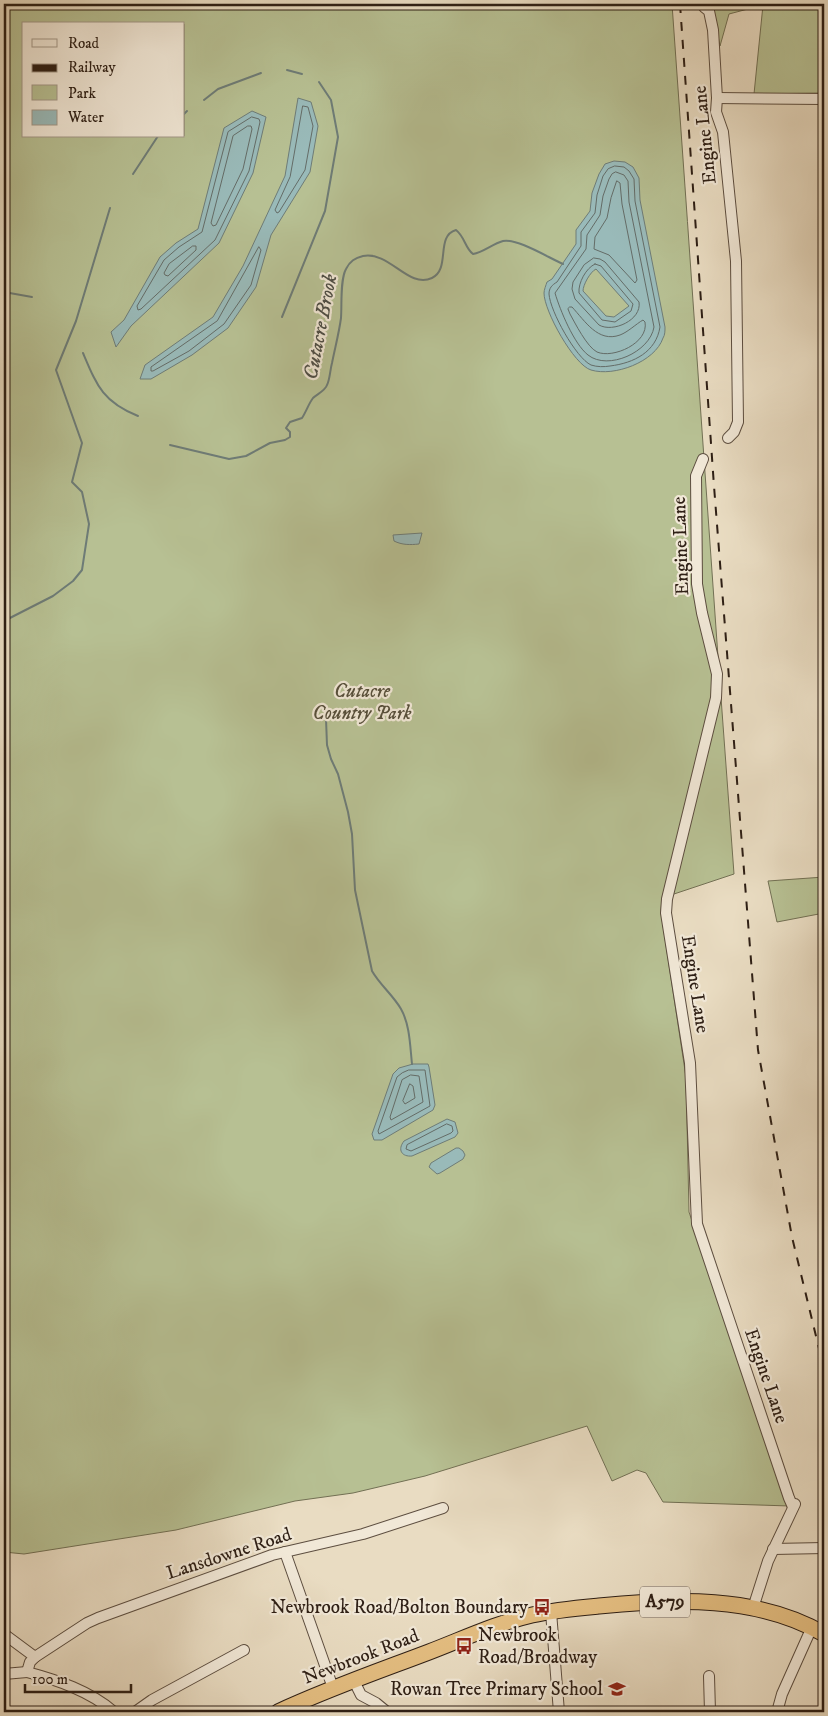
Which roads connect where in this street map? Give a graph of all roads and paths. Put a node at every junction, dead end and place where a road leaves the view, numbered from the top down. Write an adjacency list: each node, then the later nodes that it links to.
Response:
1 (704, 7): 2 (street, Engine Lane)
2 (717, 98): 3 (street); 4 (street, Engine Lane)
3 (824, 99)
4 (728, 438)
5 (703, 459): 8 (street, Engine Lane)
6 (443, 1508): 9 (street, Lansdowne Road)
7 (824, 1548): 8 (street)
8 (773, 1549): 10 (street)
9 (285, 1552): 15 (street, Lansdowne Road); 20 (street)
10 (753, 1608): 11 (highway, A579); 12 (highway, A579)
11 (551, 1612): 19 (highway, Newbrook Road / A579); 25 (street)
12 (818, 1631): 27 (street)
13 (4, 1634): 15 (street)
14 (244, 1650): 23 (street)
15 (35, 1657): 16 (street)
16 (26, 1672): 17 (street); 22 (street)
17 (4, 1674)
18 (710, 1676): 26 (street)
19 (354, 1681): 20 (highway, Newbrook Road / A579); 24 (street)
20 (333, 1688): 21 (highway, Newbrook Road / A579)
21 (288, 1710)
22 (114, 1712)
23 (135, 1712)
24 (387, 1712)
25 (559, 1712)
26 (710, 1712)
27 (777, 1712)

